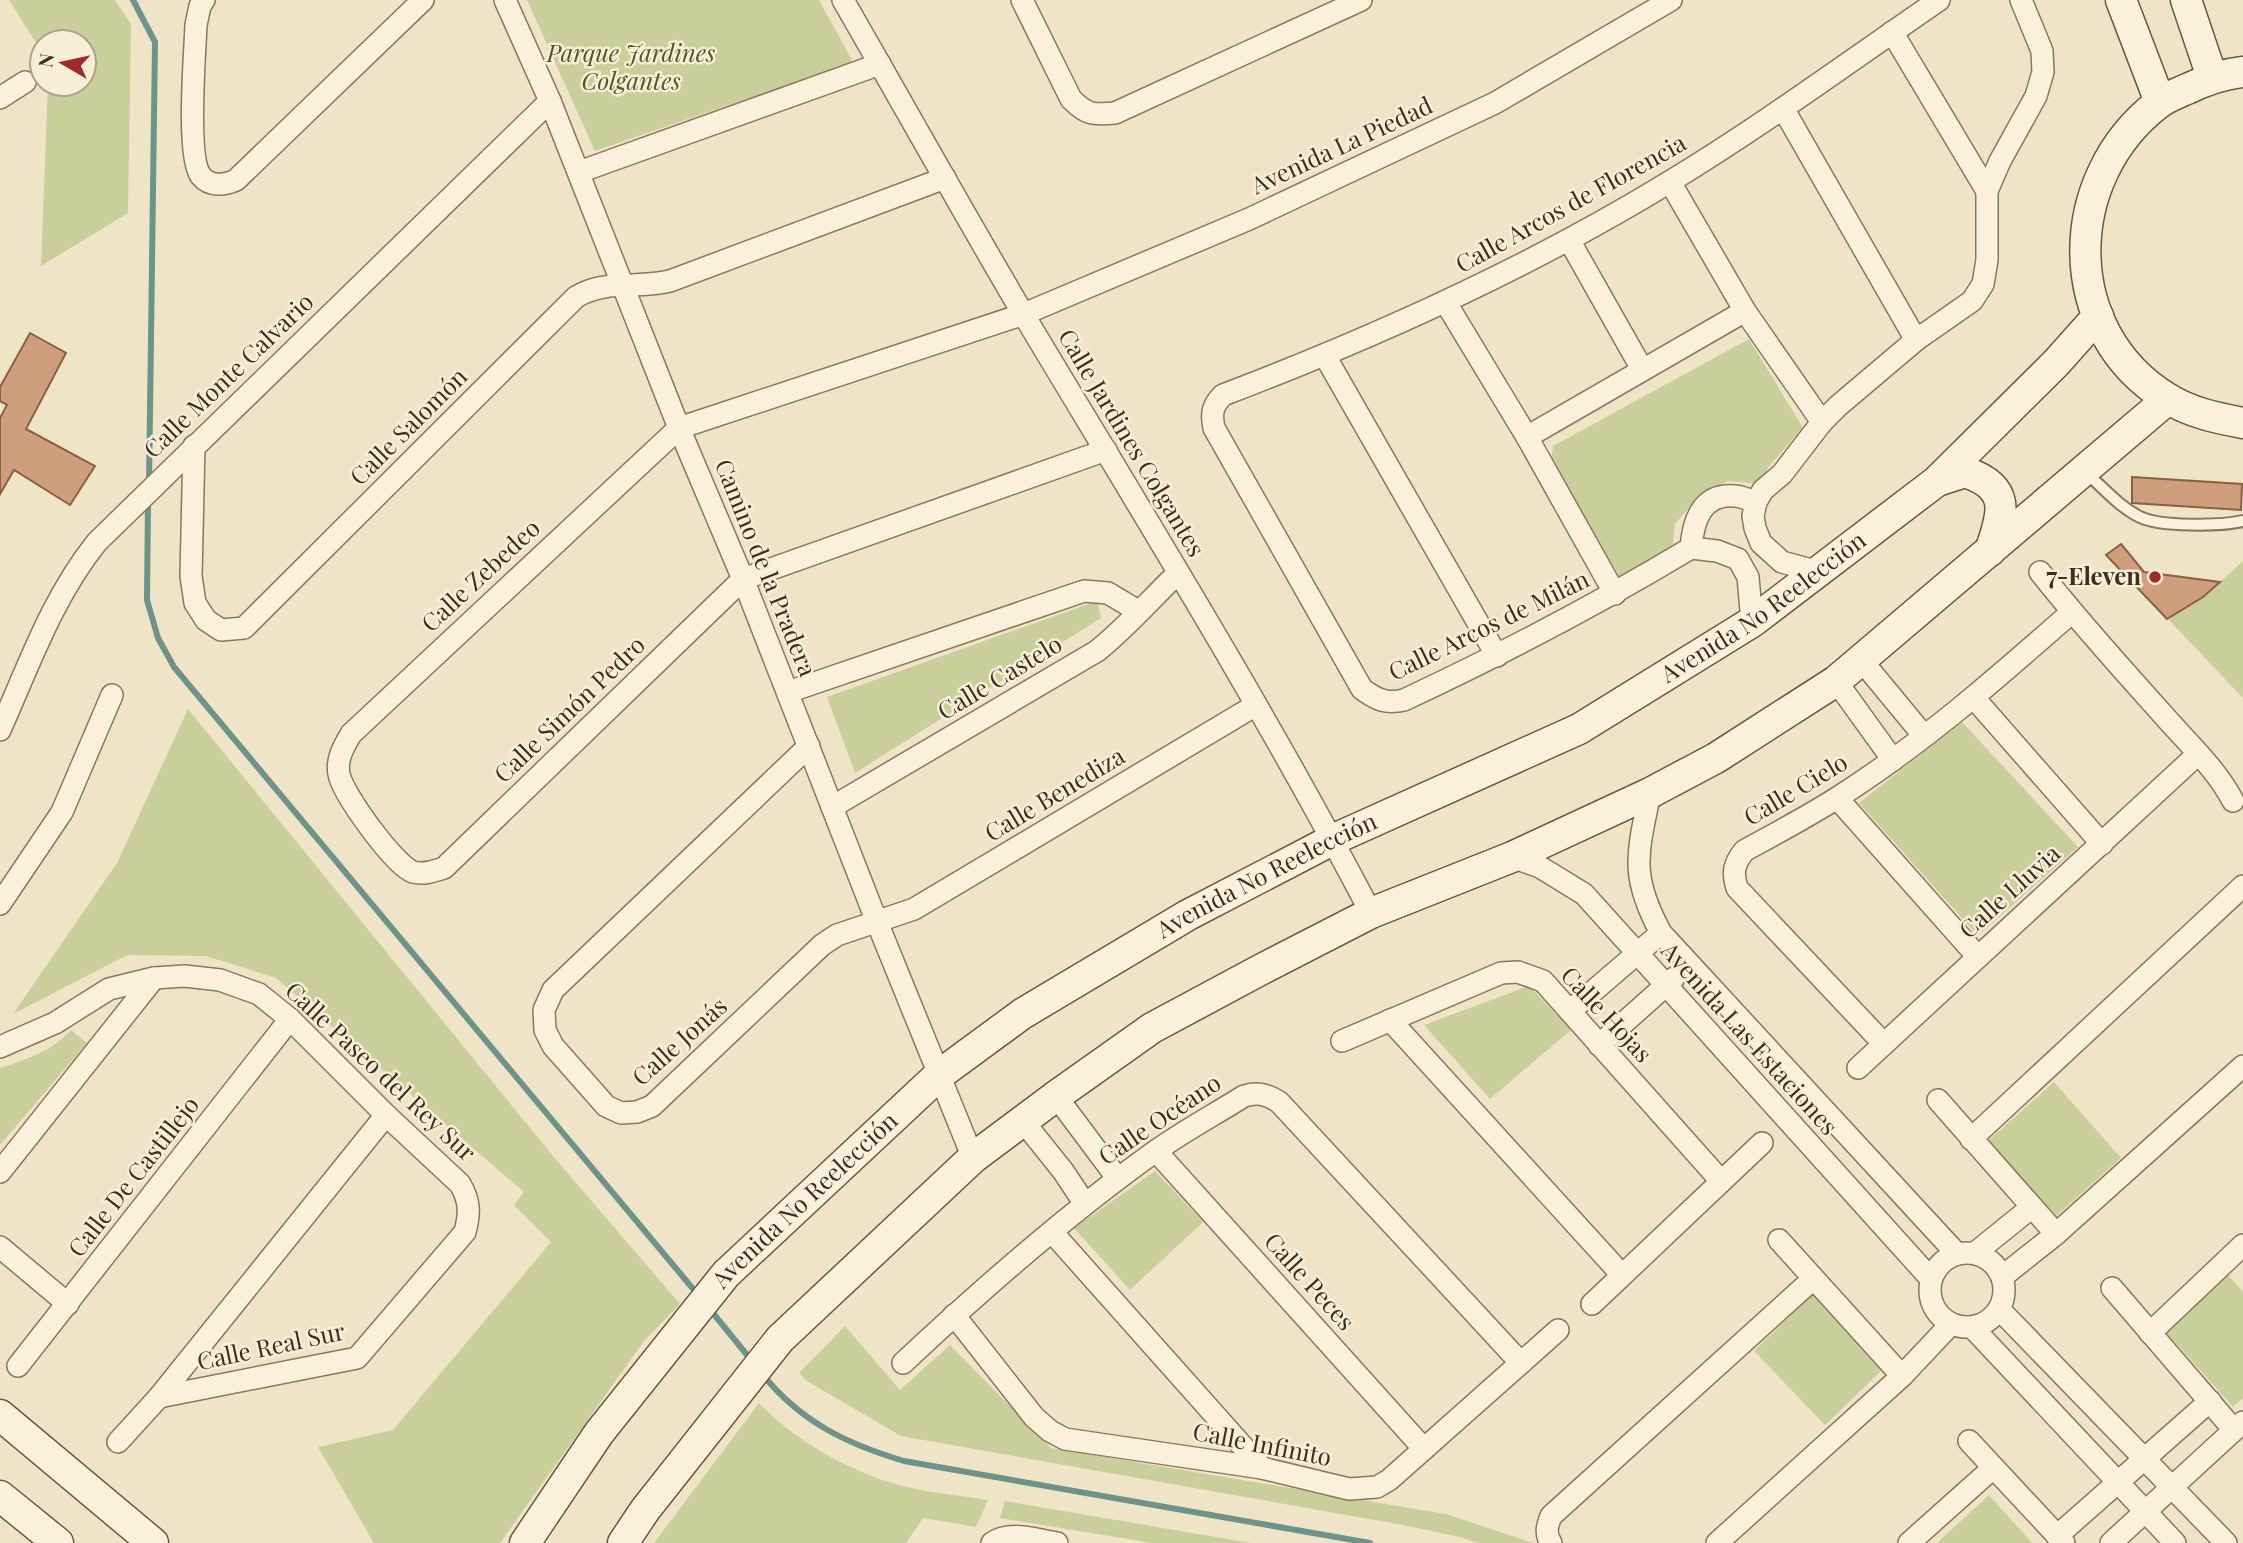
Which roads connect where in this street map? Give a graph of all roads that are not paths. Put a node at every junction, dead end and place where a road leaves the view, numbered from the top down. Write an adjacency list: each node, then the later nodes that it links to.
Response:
1 (204, 0): 2 (street)
2 (424, 0)
3 (505, 0): 18 (street, Camino de la Pradera)
4 (843, 0): 13 (street, Calle Jardines Colgantes)
5 (1360, 0): 10 (street)
6 (1671, 0): 29 (street, Avenida La Piedad)
7 (1939, 0): 12 (street, Calle Arcos de Florencia)
8 (2021, 0): 24 (street)
9 (2121, 0): 19 (main road)
10 (1026, 1)
11 (2190, 1): 15 (main road)
12 (1892, 32): 20 (street, Calle Arcos de Florencia); 24 (street)
13 (880, 64): 21 (street); 22 (street, Calle Jardines Colgantes)
14 (2243, 72): 15 (main road)
15 (2212, 77): 19 (main road)
16 (25, 82): 17 (street)
17 (0, 98)
18 (550, 101): 21 (street, Camino de la Pradera); 40 (street, Calle Monte Calvario)
19 (2160, 102): 30 (main road)
20 (1784, 110): 23 (street, Calle Arcos de Florencia); 31 (street)
21 (579, 172): 26 (street, Camino de la Pradera)
22 (946, 178): 26 (street, Calle Salomón); 29 (street, Calle Jardines Colgantes)
23 (1670, 182): 25 (street, Calle Arcos de Florencia); 28 (street)
24 (1987, 191): 31 (street)
25 (1569, 240): 27 (street, Calle Arcos de Florencia); 33 (street)
26 (622, 285): 38 (street, Camino de la Pradera); 40 (street, Calle Salomón)
27 (1446, 303): 32 (street, Calle Arcos de Florencia); 39 (street)
28 (1745, 311): 33 (street); 36 (street)
29 (1024, 314): 38 (street, Avenida La Piedad); 41 (street, Calle Jardines Colgantes)
30 (2098, 316): 34 (main road); 43 (main road, Avenida No Reelección)
31 (1916, 340): 36 (street)
32 (1325, 356): 35 (street, Calle Arcos de Florencia); 58 (street)
33 (1642, 369): 39 (street)
34 (2168, 399): 37 (main road); 42 (main road)
35 (1211, 415): 58 (street, Calle Arcos de Milán)
36 (1822, 422): 44 (street)
37 (2243, 423)
38 (679, 428): 53 (street, Camino de la Pradera); 77 (street, Calle Zebedeo)
39 (1527, 437): 54 (street)
40 (194, 446): 65 (street, Calle Monte Calvario)
41 (1106, 450): 52 (street, Calle Jardines Colgantes); 53 (street)
42 (2084, 470): 45 (lane); 48 (main road)
43 (1937, 481): 48 (main road); 50 (main road, Avenida No Reelección)
44 (1756, 502): 46 (street); 47 (street)
45 (2243, 521)
46 (1761, 543): 49 (street); 50 (street)
47 (1691, 548): 49 (street); 54 (street, Calle Arcos de Milán)
48 (1990, 551): 59 (main road)
49 (1738, 559): 57 (street)
50 (1819, 572): 57 (main road, Avenida No Reelección)
51 (2040, 572): 56 (street)
52 (1178, 573): 55 (street, Calle Castelo); 64 (street, Calle Jardines Colgantes)
53 (743, 579): 61 (street, Camino de la Pradera); 77 (street, Calle Simón Pedro)
54 (1615, 594): 58 (street, Calle Arcos de Milán)
55 (1138, 611): 61 (street); 73 (street, Calle Castelo)
56 (2072, 612): 63 (street, Calle Cielo); 68 (street)
57 (1752, 622): 74 (main road, Avenida No Reelección)
58 (1497, 656)
59 (1862, 660): 60 (main road); 66 (street)
60 (1836, 681): 69 (street); 70 (main road)
61 (788, 692): 67 (street, Camino de la Pradera)
62 (112, 695): 79 (street)
63 (1974, 698): 66 (street, Calle Cielo); 75 (street)
64 (1256, 705): 74 (street, Calle Jardines Colgantes); 81 (street, Calle Benediza)
65 (0, 730)
66 (1924, 736): 69 (street, Calle Cielo)
67 (809, 746): 73 (street, Camino de la Pradera); 81 (street, Calle Jonás)
68 (2198, 754): 72 (street); 75 (street, Calle Lluvia)
69 (1893, 760): 71 (street, Calle Cielo)
70 (1650, 793): 76 (main road); 82 (street, Avenida Las Estaciones)
71 (1837, 798): 84 (street); 92 (street, Calle Cielo)
72 (2233, 801)
73 (832, 807): 81 (street, Camino de la Pradera)
74 (1332, 840): 80 (street, Calle Jardines Colgantes); 97 (main road, Avenida No Reelección)
75 (2102, 844): 84 (street, Calle Lluvia)
76 (1512, 857): 80 (main road); 83 (street, Avenida Las Estaciones)
77 (428, 873)
78 (2243, 886): 102 (street)
79 (0, 904)
80 (1371, 914): 98 (main road)
81 (877, 922): 97 (street, Camino de la Pradera)
82 (1661, 933): 83 (street); 85 (street, Avenida Las Estaciones)
83 (1637, 955): 87 (street, Avenida Las Estaciones); 88 (street)
84 (1978, 957): 92 (street, Calle Lluvia)
85 (1689, 965): 87 (street); 117 (street, Avenida Las Estaciones)
86 (154, 978): 89 (street, Calle Paseo del Rey Sur); 94 (street, Calle Paseo del Rey Sur); 106 (street)
87 (1665, 986): 93 (street); 121 (street, Avenida Las Estaciones)
88 (1570, 1011): 90 (street, Calle Hojas); 93 (street, Calle Hojas)
89 (290, 1019): 100 (street, Calle Paseo del Rey Sur); 123 (street, Calle De Castillejo)
90 (1391, 1020): 91 (street, Calle Hojas); 118 (street)
91 (1342, 1041)
92 (1884, 1044): 96 (street, Calle Lluvia)
93 (1599, 1045): 108 (street, Calle Hojas)
94 (0, 1047)
95 (2243, 1066): 113 (street)
96 (1858, 1068)
97 (939, 1075): 105 (street, Camino de la Pradera); 153 (main road, Avenida No Reelección)
98 (1056, 1096): 101 (main road); 107 (street)
99 (1938, 1100): 102 (street)
100 (386, 1115): 111 (street, Calle Paseo del Rey Sur); 134 (street)
101 (1023, 1121): 105 (main road); 109 (street)
102 (1971, 1139): 110 (street)
103 (1762, 1143): 108 (street)
104 (1156, 1151): 107 (street, Calle Océano); 131 (street, Calle Océano); 140 (street, Calle Peces)
105 (973, 1157): 154 (main road)
106 (0, 1172)
107 (1118, 1179): 109 (street, Calle Océano)
108 (1721, 1181): 118 (street)
109 (1085, 1204): 112 (street, Calle Océano)
110 (2032, 1207): 113 (street); 117 (street)
111 (470, 1214): 134 (street, Calle Real Sur)
112 (1052, 1232): 126 (street, Calle Océano); 142 (street)
113 (2056, 1234): 119 (street)
114 (1779, 1240): 120 (street)
115 (2243, 1245): 129 (street)
116 (0, 1247): 123 (street)
117 (1966, 1253): 119 (street); 121 (street)
118 (1622, 1275): 124 (street)
119 (2002, 1277): 125 (street)
120 (1813, 1279): 133 (street); 150 (street)
121 (1931, 1279): 127 (street)
122 (2112, 1288): 129 (street)
123 (68, 1304): 132 (street, Calle De Castillejo)
124 (1592, 1304)
125 (1999, 1309): 127 (street); 141 (street)
126 (954, 1315): 130 (street, Calle Océano); 142 (street, Calle Infinito)
127 (1961, 1326): 133 (street); 144 (street)
128 (1558, 1330): 131 (street, Calle Infinito)
129 (2150, 1333): 135 (street)
130 (903, 1363)
131 (1521, 1363): 140 (street, Calle Infinito)
132 (18, 1366)
133 (1902, 1376): 156 (street)
134 (159, 1397): 139 (street)
135 (2210, 1401): 137 (street); 141 (street)
136 (0, 1416): 152 (main road)
137 (2239, 1426): 145 (street)
138 (1969, 1441): 143 (street)
139 (118, 1442)
140 (1424, 1449): 142 (street, Calle Infinito)
141 (2144, 1459): 144 (street); 145 (street)
142 (1262, 1468)
143 (1993, 1468): 148 (street); 157 (street)
144 (2118, 1482): 147 (street); 148 (street)
145 (2172, 1487): 147 (street); 160 (street)
146 (0, 1496): 151 (main road)
147 (2145, 1511): 158 (street); 159 (street)
148 (2060, 1539)
149 (995, 1540): 155 (street)
150 (1549, 1540)
151 (58, 1543)
152 (153, 1543)
153 (525, 1543)
154 (623, 1543)
155 (1057, 1543)
156 (1717, 1543)
157 (1909, 1543)
158 (2111, 1543)
159 (2175, 1543)
160 (2226, 1543)

